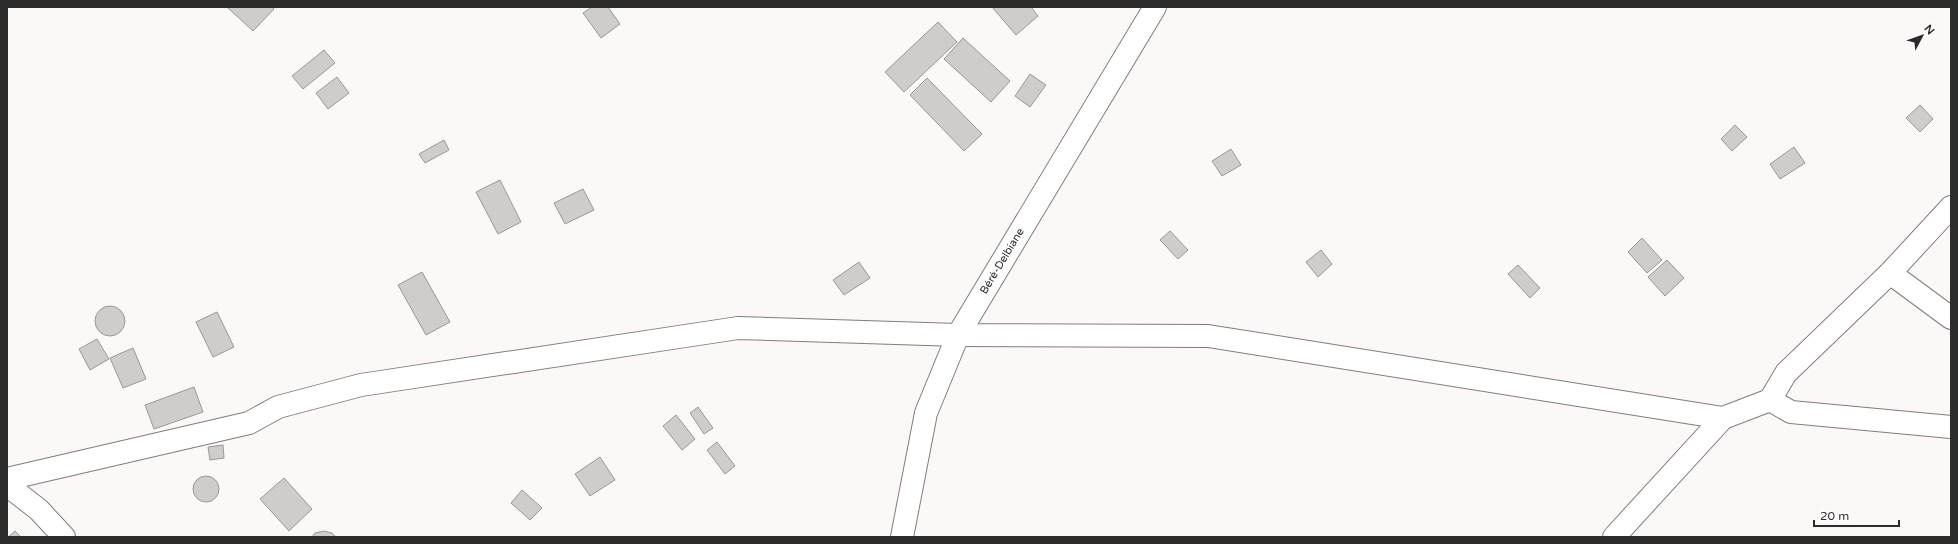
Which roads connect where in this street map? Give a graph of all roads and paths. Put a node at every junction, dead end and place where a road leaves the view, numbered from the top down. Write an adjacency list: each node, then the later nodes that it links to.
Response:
1 (1155, 7): 5 (street, Béré-Delbiane)
2 (1951, 206): 3 (street)
3 (1890, 273): 4 (street); 6 (street)
4 (1951, 318)
5 (958, 335): 7 (street); 9 (street); 12 (street, Béré-Delbiane)
6 (1770, 400): 7 (street); 8 (street)
7 (1723, 418): 13 (street)
8 (1951, 427)
9 (7, 479)
10 (7, 486): 11 (street)
11 (64, 537)
12 (902, 537)
13 (1614, 537)

